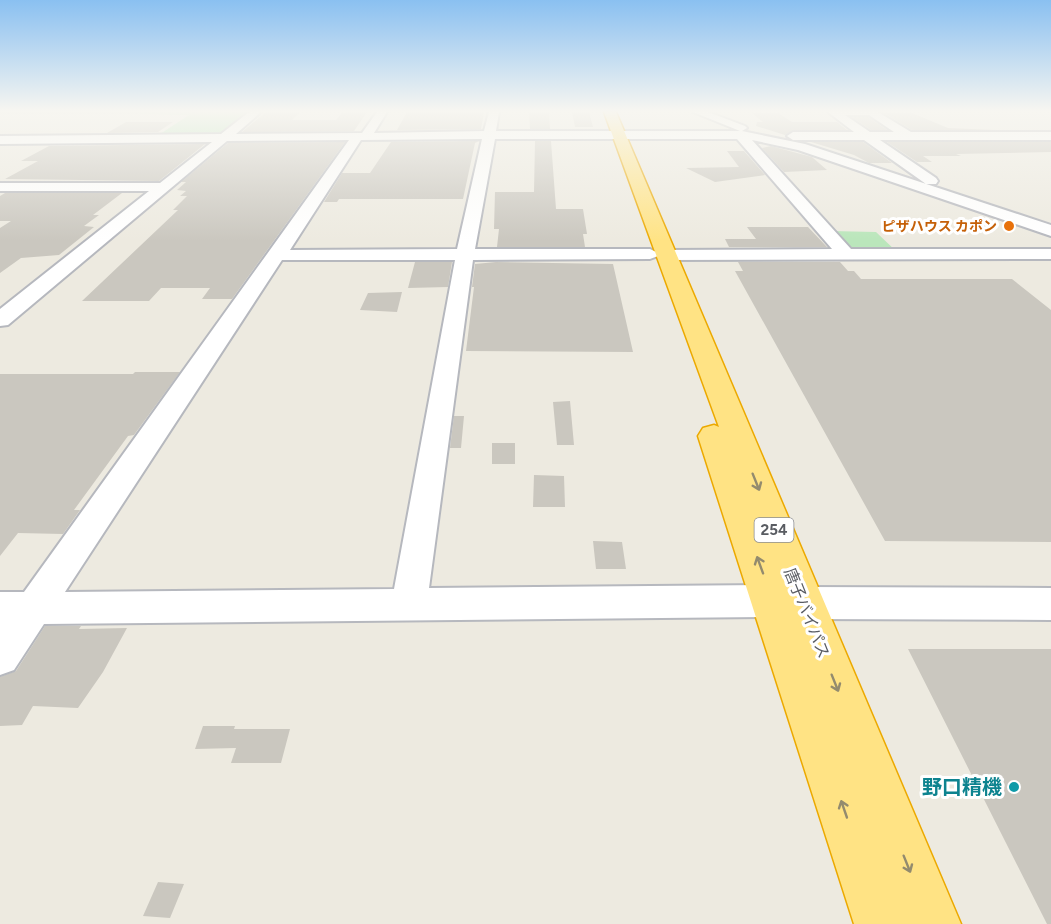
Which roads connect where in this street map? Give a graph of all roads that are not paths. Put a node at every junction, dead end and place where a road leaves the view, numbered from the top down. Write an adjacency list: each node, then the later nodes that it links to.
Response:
1 (203, 155): 9 (street)
2 (348, 155): 15 (street)
3 (485, 155): 16 (street)
4 (621, 155): 17 (highway, 唐子バイパス / 254)
5 (760, 155): 12 (street)
6 (825, 155): 10 (street)
7 (894, 155): 10 (street)
8 (0, 187): 9 (street)
9 (164, 187): 19 (street)
10 (954, 198): 11 (street)
11 (1051, 231)
12 (846, 254): 13 (street); 17 (street)
13 (1030, 254): 14 (street); 18 (street)
14 (1051, 254)
15 (277, 255): 16 (street); 23 (street)
16 (465, 255): 17 (street); 22 (street)
17 (658, 255): 20 (highway, 唐子バイパス / 254)
18 (1051, 268)
19 (0, 320)
20 (788, 602): 21 (street); 22 (street); 25 (highway, 唐子バイパス / 254, one-way to 20); 26 (highway, 唐子バイパス / 254, one-way to 26)
21 (1051, 604)
22 (409, 605): 23 (street)
23 (17, 608): 24 (street)
24 (0, 657)
25 (884, 924)
26 (931, 924)

